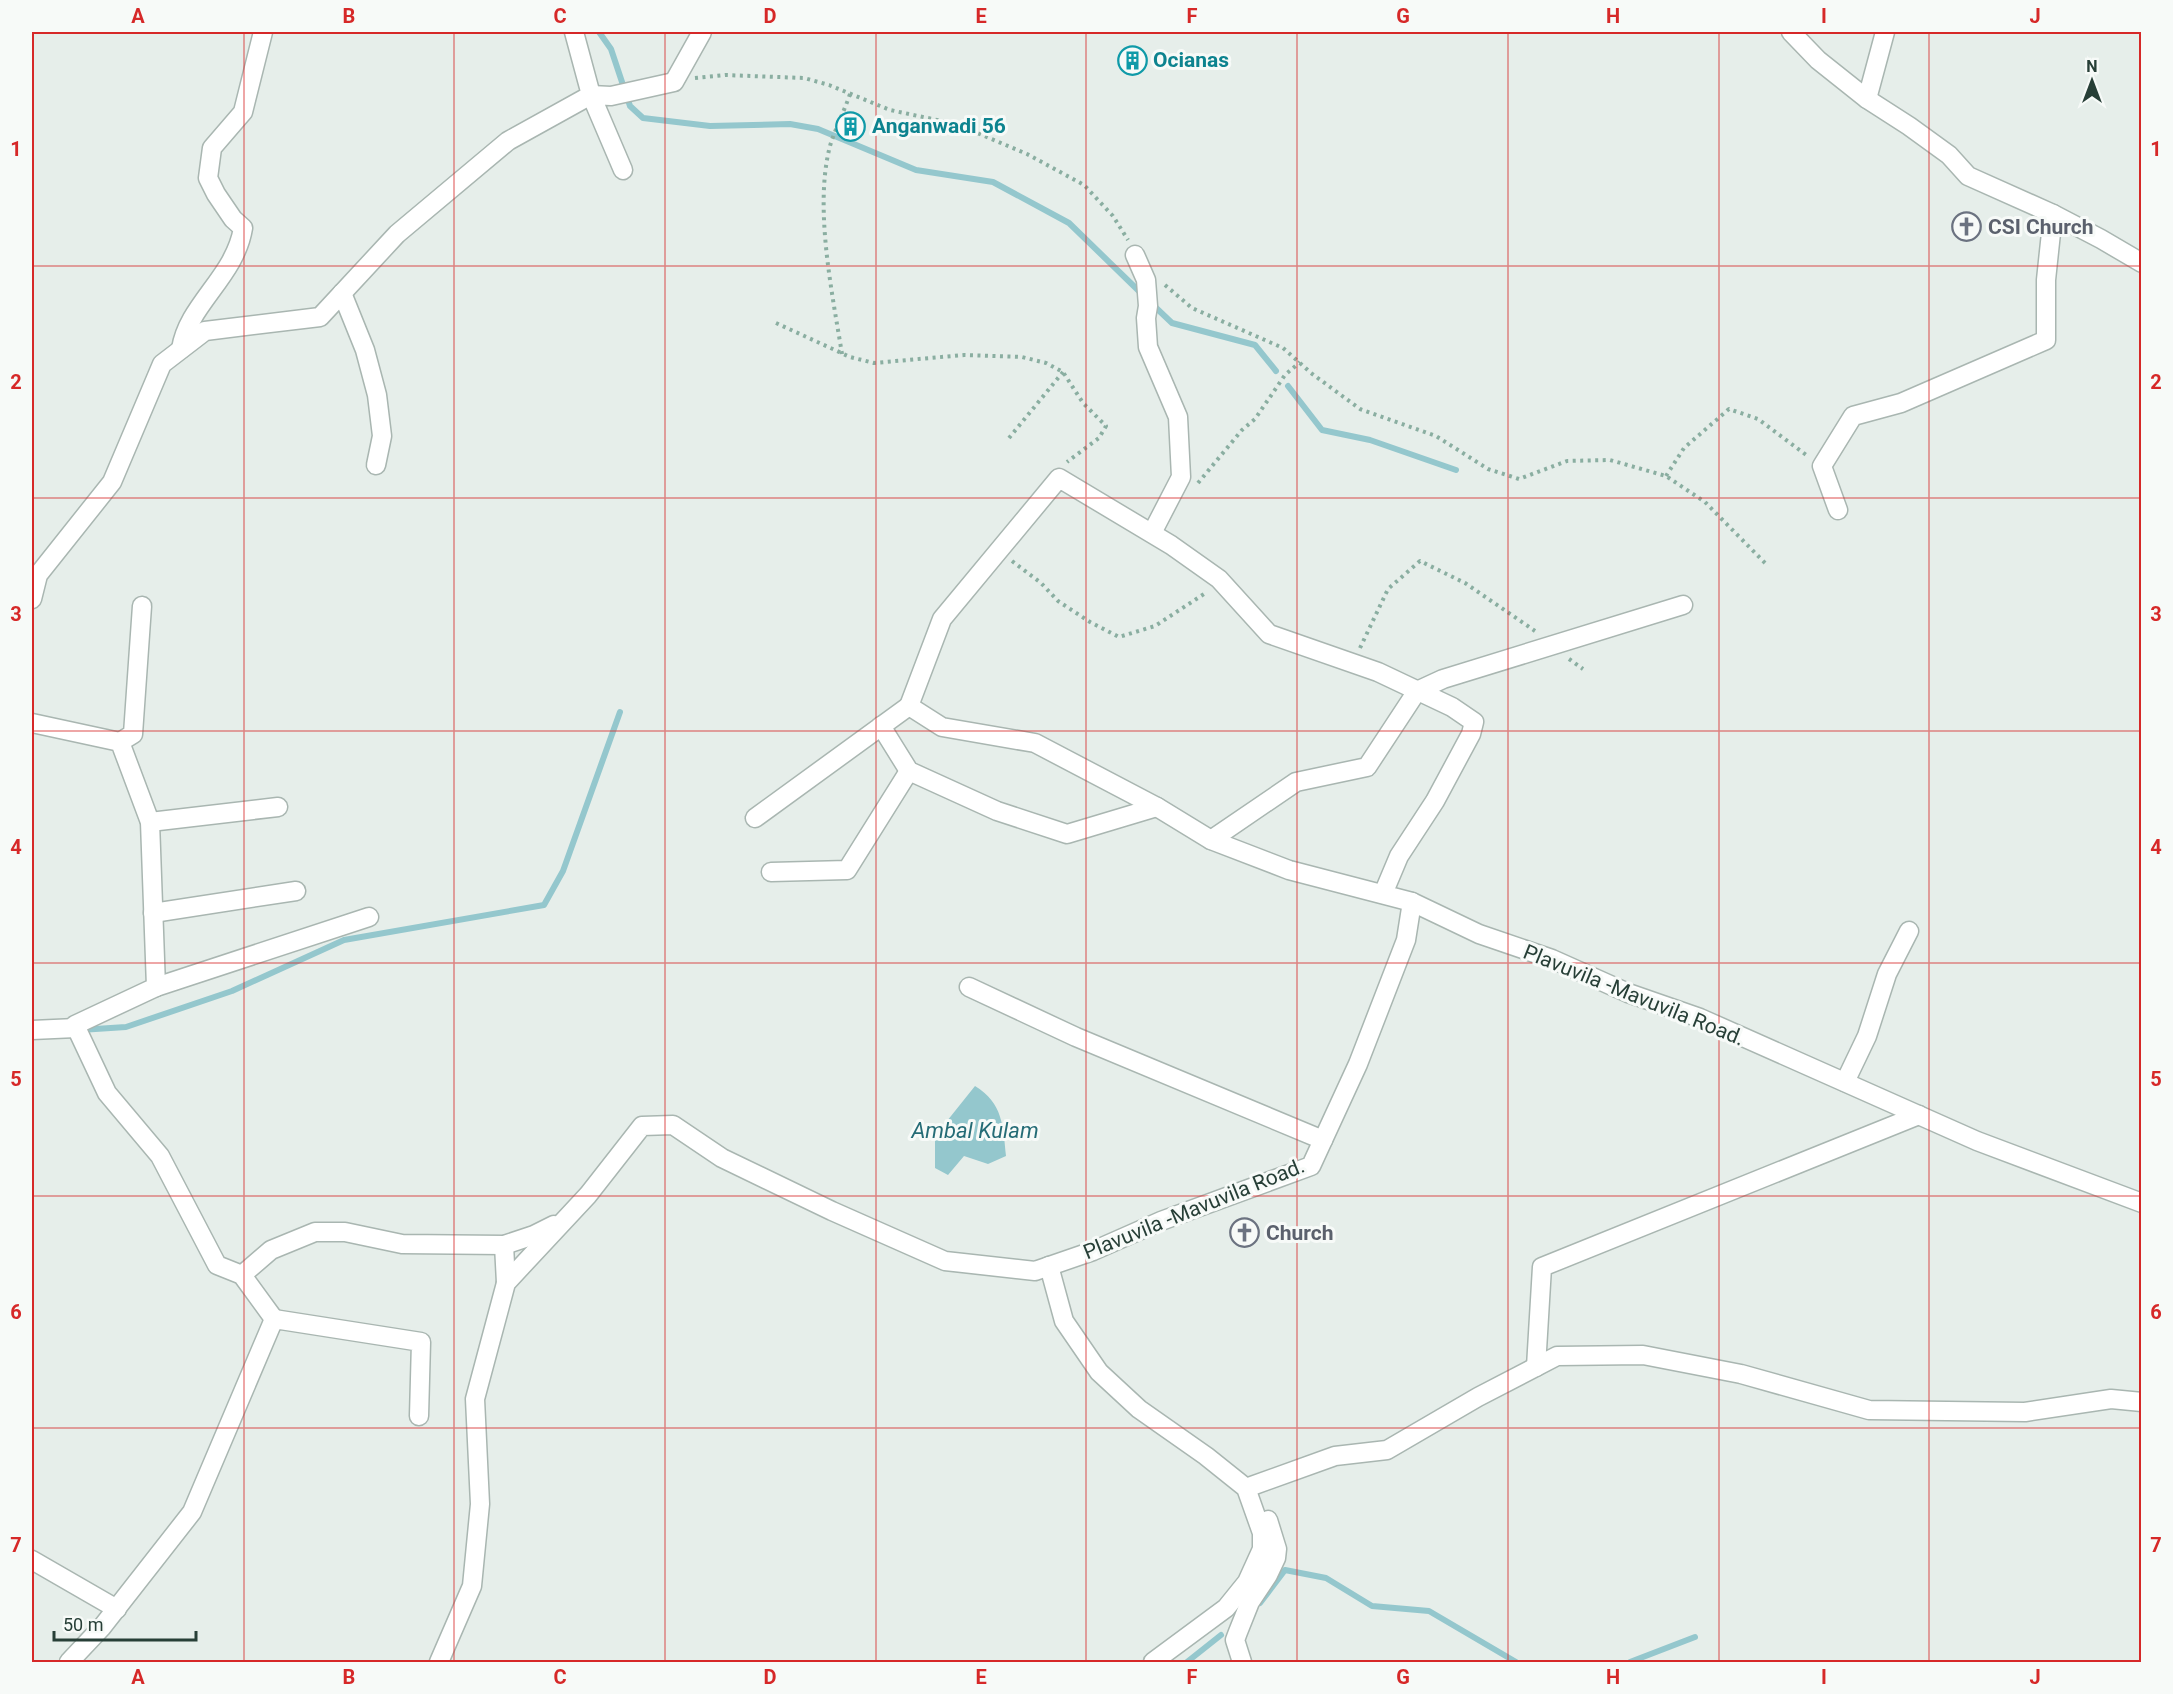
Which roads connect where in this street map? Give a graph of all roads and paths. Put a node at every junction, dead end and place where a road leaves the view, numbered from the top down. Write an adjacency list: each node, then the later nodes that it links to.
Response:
1 (263, 32): 17 (street)
2 (574, 32): 8 (street)
3 (702, 32): 6 (street)
4 (1791, 32): 9 (street)
5 (1884, 32): 9 (street)
6 (674, 82): 7 (path); 8 (street)
7 (850, 94): 12 (path); 18 (path)
8 (591, 95): 10 (street); 15 (street)
9 (1867, 99): 11 (street)
10 (623, 170)
11 (2054, 214): 13 (street); 23 (street)
12 (1134, 255): 14 (street)
13 (2142, 263)
14 (1153, 281): 19 (path); 26 (street)
15 (342, 293): 17 (street); 22 (street)
16 (776, 322): 18 (path)
17 (182, 349): 32 (street)
18 (842, 354): 20 (path)
19 (1300, 362): 24 (path); 26 (path)
20 (1063, 372): 21 (path); 25 (path)
21 (1009, 438)
22 (376, 465)
23 (1822, 466): 24 (path); 27 (street)
24 (1666, 476): 30 (path)
25 (1059, 478): 28 (street); 29 (street)
26 (1173, 493): 28 (street)
27 (1838, 510)
28 (1152, 533): 31 (street)
29 (999, 551): 31 (path); 39 (street)
30 (1767, 565)
31 (1222, 583): 36 (street)
32 (32, 599)
33 (1683, 605): 35 (street)
34 (142, 606): 42 (street)
35 (1552, 645): 36 (path); 37 (path); 38 (street)
36 (1353, 663): 38 (street)
37 (1583, 669)
38 (1417, 691): 48 (street); 51 (street)
39 (909, 706): 41 (street); 45 (street)
40 (32, 723): 42 (street)
41 (881, 726): 43 (street); 46 (street)
42 (120, 742): 47 (street)
43 (909, 771): 45 (street); 49 (street)
44 (278, 807): 47 (street)
45 (1157, 807): 48 (street)
46 (755, 818)
47 (150, 822): 53 (street)
48 (1211, 840): 51 (street)
49 (771, 872)
50 (296, 891): 53 (street)
51 (1383, 894): 52 (street)
52 (1412, 902): 60 (street, Plavuvila -Mavuvila Road.); 62 (street, Plavuvila -Mavuvila Road.)
53 (153, 913): 56 (street)
54 (369, 917): 56 (street)
55 (1909, 931): 60 (street)
56 (156, 987): 59 (street)
57 (969, 987): 62 (street)
58 (32, 1030): 59 (street)
59 (78, 1032): 67 (street)
60 (1845, 1082): 61 (street, Plavuvila -Mavuvila Road.)
61 (1919, 1115): 63 (street, Plavuvila -Mavuvila Road.); 70 (street)
62 (1323, 1140): 66 (street, Plavuvila -Mavuvila Road.)
63 (2142, 1203)
64 (566, 1219): 65 (street); 66 (street, Plavuvila -Mavuvila Road.); 68 (street, Plavuvila -Mavuvila Road.)
65 (504, 1245): 67 (street); 68 (street)
66 (1046, 1273): 73 (street)
67 (242, 1275): 69 (street)
68 (506, 1283): 77 (street, Plavuvila -Mavuvila Road.)
69 (274, 1319): 72 (street); 75 (street)
70 (1536, 1367): 71 (street); 73 (street)
71 (2142, 1402)
72 (419, 1416)
73 (1246, 1488): 78 (street); 79 (street)
74 (32, 1560): 75 (street)
75 (117, 1609): 76 (street)
76 (69, 1662)
77 (439, 1662)
78 (1153, 1662)
79 (1242, 1662)

